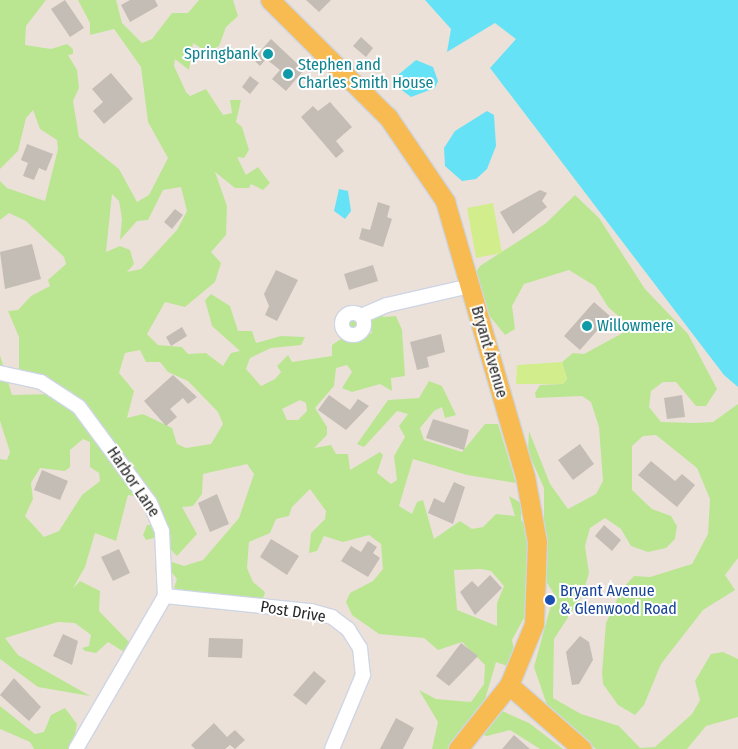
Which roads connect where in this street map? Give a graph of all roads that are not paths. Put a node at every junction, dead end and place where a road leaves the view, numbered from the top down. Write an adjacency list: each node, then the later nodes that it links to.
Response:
1 (270, 0): 2 (main road, Bryant Avenue)
2 (470, 286): 3 (street); 6 (main road, Bryant Avenue)
3 (361, 316)
4 (0, 373): 5 (street, Harbor Lane)
5 (165, 596): 9 (street); 10 (street, Post Drive)
6 (522, 656): 7 (main road, Bryant Avenue); 8 (main road)
7 (509, 685): 8 (main road); 11 (main road, Bryant Avenue)
8 (537, 712): 12 (main road)
9 (76, 749)
10 (332, 749)
11 (458, 749)
12 (582, 749)

